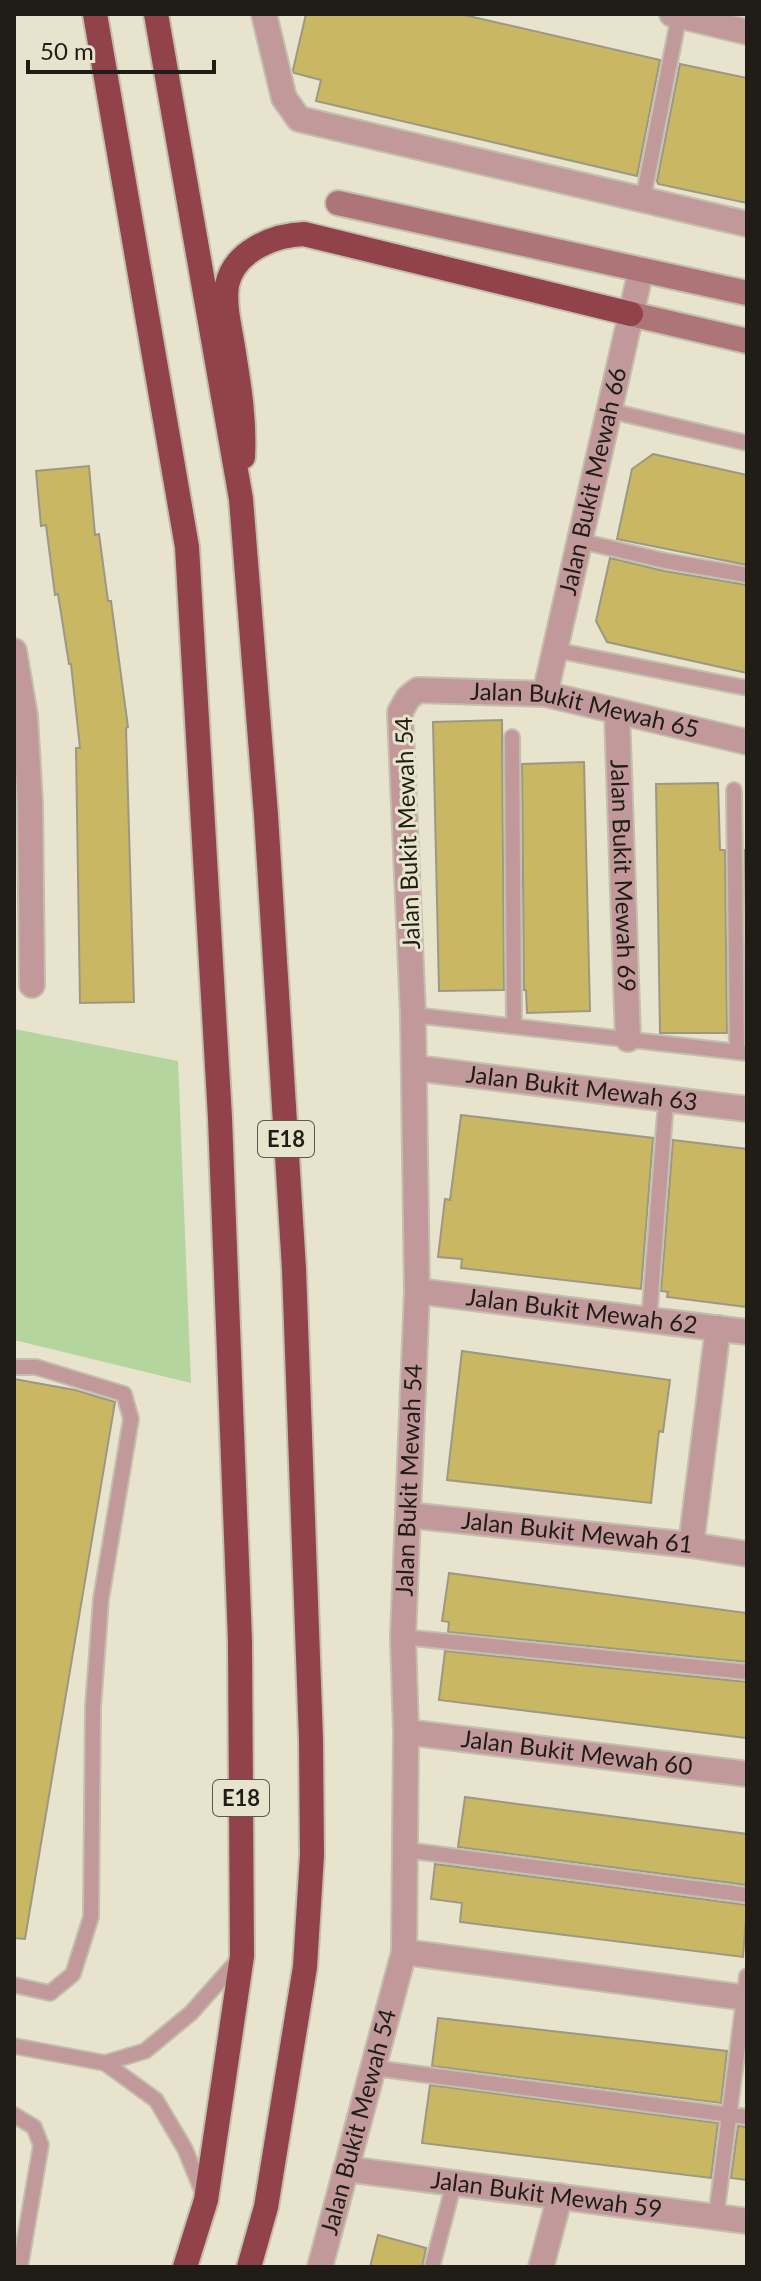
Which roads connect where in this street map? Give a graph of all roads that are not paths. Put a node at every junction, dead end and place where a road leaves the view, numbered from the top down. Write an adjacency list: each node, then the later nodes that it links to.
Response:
1 (95, 14): 52 (highway, E18)
2 (156, 14): 16 (highway, E18)
3 (264, 14): 7 (street)
4 (675, 15): 5 (street); 7 (lane)
5 (715, 19): 6 (street)
6 (747, 32)
7 (643, 199): 9 (street)
8 (338, 203): 10 (street)
9 (747, 224)
10 (641, 270): 11 (street); 12 (street, Jalan Bukit Mewah 66)
11 (747, 293)
12 (631, 314): 13 (street); 14 (street, Jalan Bukit Mewah 66); 16 (highway)
13 (747, 341)
14 (611, 411): 15 (lane); 17 (street, Jalan Bukit Mewah 66)
15 (747, 443)
16 (241, 499): 69 (highway, E18)
17 (580, 541): 18 (lane); 19 (street, Jalan Bukit Mewah 66)
18 (747, 575)
19 (555, 650): 21 (lane); 23 (street, Jalan Bukit Mewah 66)
20 (15, 661): 28 (street)
21 (747, 688)
22 (418, 690): 23 (street, Jalan Bukit Mewah 65); 30 (street, Jalan Bukit Mewah 54)
23 (545, 694): 24 (street, Jalan Bukit Mewah 65)
24 (617, 712): 26 (street, Jalan Bukit Mewah 65); 32 (street, Jalan Bukit Mewah 69)
25 (512, 737): 31 (lane)
26 (747, 742)
27 (734, 790): 33 (lane)
28 (22, 892): 29 (street)
29 (32, 985)
30 (413, 1015): 31 (lane); 34 (street, Jalan Bukit Mewah 54)
31 (514, 1026): 32 (lane)
32 (628, 1039): 33 (lane)
33 (742, 1053)
34 (415, 1068): 35 (street, Jalan Bukit Mewah 63); 37 (street, Jalan Bukit Mewah 54)
35 (666, 1101): 36 (street, Jalan Bukit Mewah 63); 38 (lane)
36 (747, 1109)
37 (417, 1291): 38 (street, Jalan Bukit Mewah 62); 42 (street, Jalan Bukit Mewah 54)
38 (649, 1320): 39 (street, Jalan Bukit Mewah 62)
39 (718, 1328): 40 (street, Jalan Bukit Mewah 62); 43 (street)
40 (747, 1332)
41 (14, 1367): 53 (lane)
42 (408, 1515): 43 (street, Jalan Bukit Mewah 61); 45 (street, Jalan Bukit Mewah 54)
43 (691, 1545): 44 (street, Jalan Bukit Mewah 61)
44 (747, 1554)
45 (403, 1637): 46 (lane); 47 (street, Jalan Bukit Mewah 54)
46 (747, 1672)
47 (406, 1732): 48 (street, Jalan Bukit Mewah 60); 49 (street, Jalan Bukit Mewah 54)
48 (747, 1774)
49 (406, 1850): 50 (lane); 51 (street, Jalan Bukit Mewah 54)
50 (747, 1895)
51 (404, 1952): 54 (street); 57 (street, Jalan Bukit Mewah 54)
52 (242, 1956): 56 (lane); 64 (highway, E18)
53 (14, 1985)
54 (746, 1991): 59 (lane)
55 (14, 2046): 56 (lane)
56 (105, 2063): 64 (lane)
57 (374, 2068): 59 (lane); 61 (street, Jalan Bukit Mewah 54)
58 (14, 2115): 67 (lane)
59 (730, 2115): 60 (lane); 65 (lane)
60 (747, 2117)
61 (346, 2169): 62 (street, Jalan Bukit Mewah 59); 70 (street, Jalan Bukit Mewah 54)
62 (454, 2183): 63 (street, Jalan Bukit Mewah 59); 71 (lane)
63 (560, 2196): 65 (street, Jalan Bukit Mewah 59); 72 (street)
64 (206, 2200): 68 (highway, E18)
65 (716, 2217): 66 (street, Jalan Bukit Mewah 59)
66 (747, 2221)
67 (20, 2267)
68 (185, 2267)
69 (249, 2267)
70 (320, 2267)
71 (432, 2267)
72 (541, 2267)

